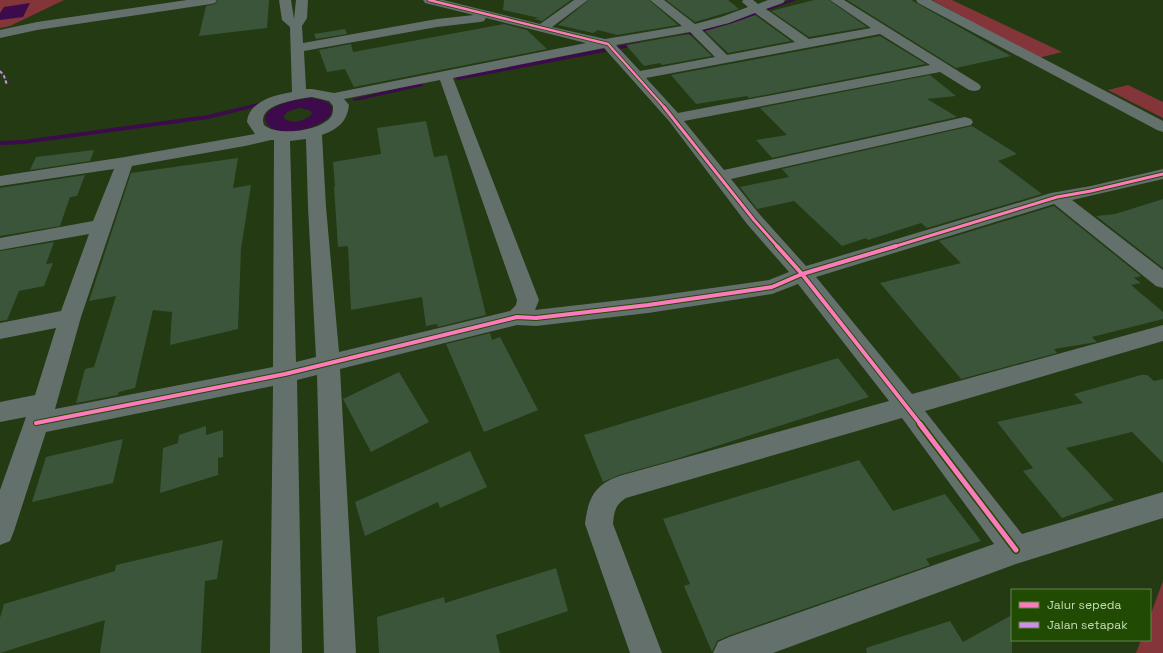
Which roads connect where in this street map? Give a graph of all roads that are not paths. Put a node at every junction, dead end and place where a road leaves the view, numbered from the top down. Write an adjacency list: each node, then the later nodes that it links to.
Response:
1 (211, 0): 19 (street)
2 (285, 0): 15 (street)
3 (302, 0): 15 (street)
4 (429, 0): 11 (street)
5 (582, 0): 16 (street)
6 (656, 0): 18 (street)
7 (744, 0): 12 (street)
8 (778, 0): 12 (street)
9 (836, 0): 17 (street)
10 (922, 0): 32 (street)
11 (460, 2): 13 (street); 14 (street); 16 (street)
12 (761, 12): 18 (street); 20 (street)
13 (493, 16): 14 (street); 16 (street)
14 (437, 23): 22 (street)
15 (296, 26): 22 (street)
16 (545, 26): 21 (street)
17 (884, 29): 20 (street); 24 (street)
18 (696, 31): 21 (street); 23 (street)
19 (0, 34)
20 (805, 43): 23 (street)
21 (613, 45): 25 (street); 26 (street)
22 (297, 48): 28 (street)
23 (724, 59): 26 (street)
24 (943, 67): 27 (street); 30 (street)
25 (445, 75): 29 (street); 47 (street)
26 (637, 76): 30 (street)
27 (974, 87)
28 (299, 94): 29 (street); 34 (street)
29 (334, 97): 33 (street)
30 (674, 118): 37 (street)
31 (965, 122): 37 (street)
32 (1163, 127)
33 (314, 132): 34 (street); 40 (street)
34 (276, 136): 35 (street); 41 (street)
35 (125, 162): 38 (street); 42 (street)
36 (1163, 174): 39 (street)
37 (720, 176): 44 (street)
38 (0, 181)
39 (1057, 197): 44 (street); 45 (street)
40 (317, 207): 41 (street); 50 (street)
41 (282, 212): 51 (street)
42 (101, 226): 43 (street); 46 (street)
43 (0, 244)
44 (802, 274): 47 (street); 52 (street)
45 (1163, 281)
46 (70, 317): 48 (street); 54 (street)
47 (517, 317): 50 (street)
48 (0, 331)
49 (1163, 333): 52 (street)
50 (328, 362): 51 (street); 59 (street)
51 (286, 374): 54 (street); 58 (street)
52 (907, 406): 57 (street); 60 (street)
53 (0, 412): 54 (street)
54 (41, 413): 56 (street)
55 (1163, 505): 57 (street)
56 (0, 531)
57 (1016, 550): 61 (street)
58 (286, 653)
59 (340, 653)
60 (646, 653)
61 (729, 653)

